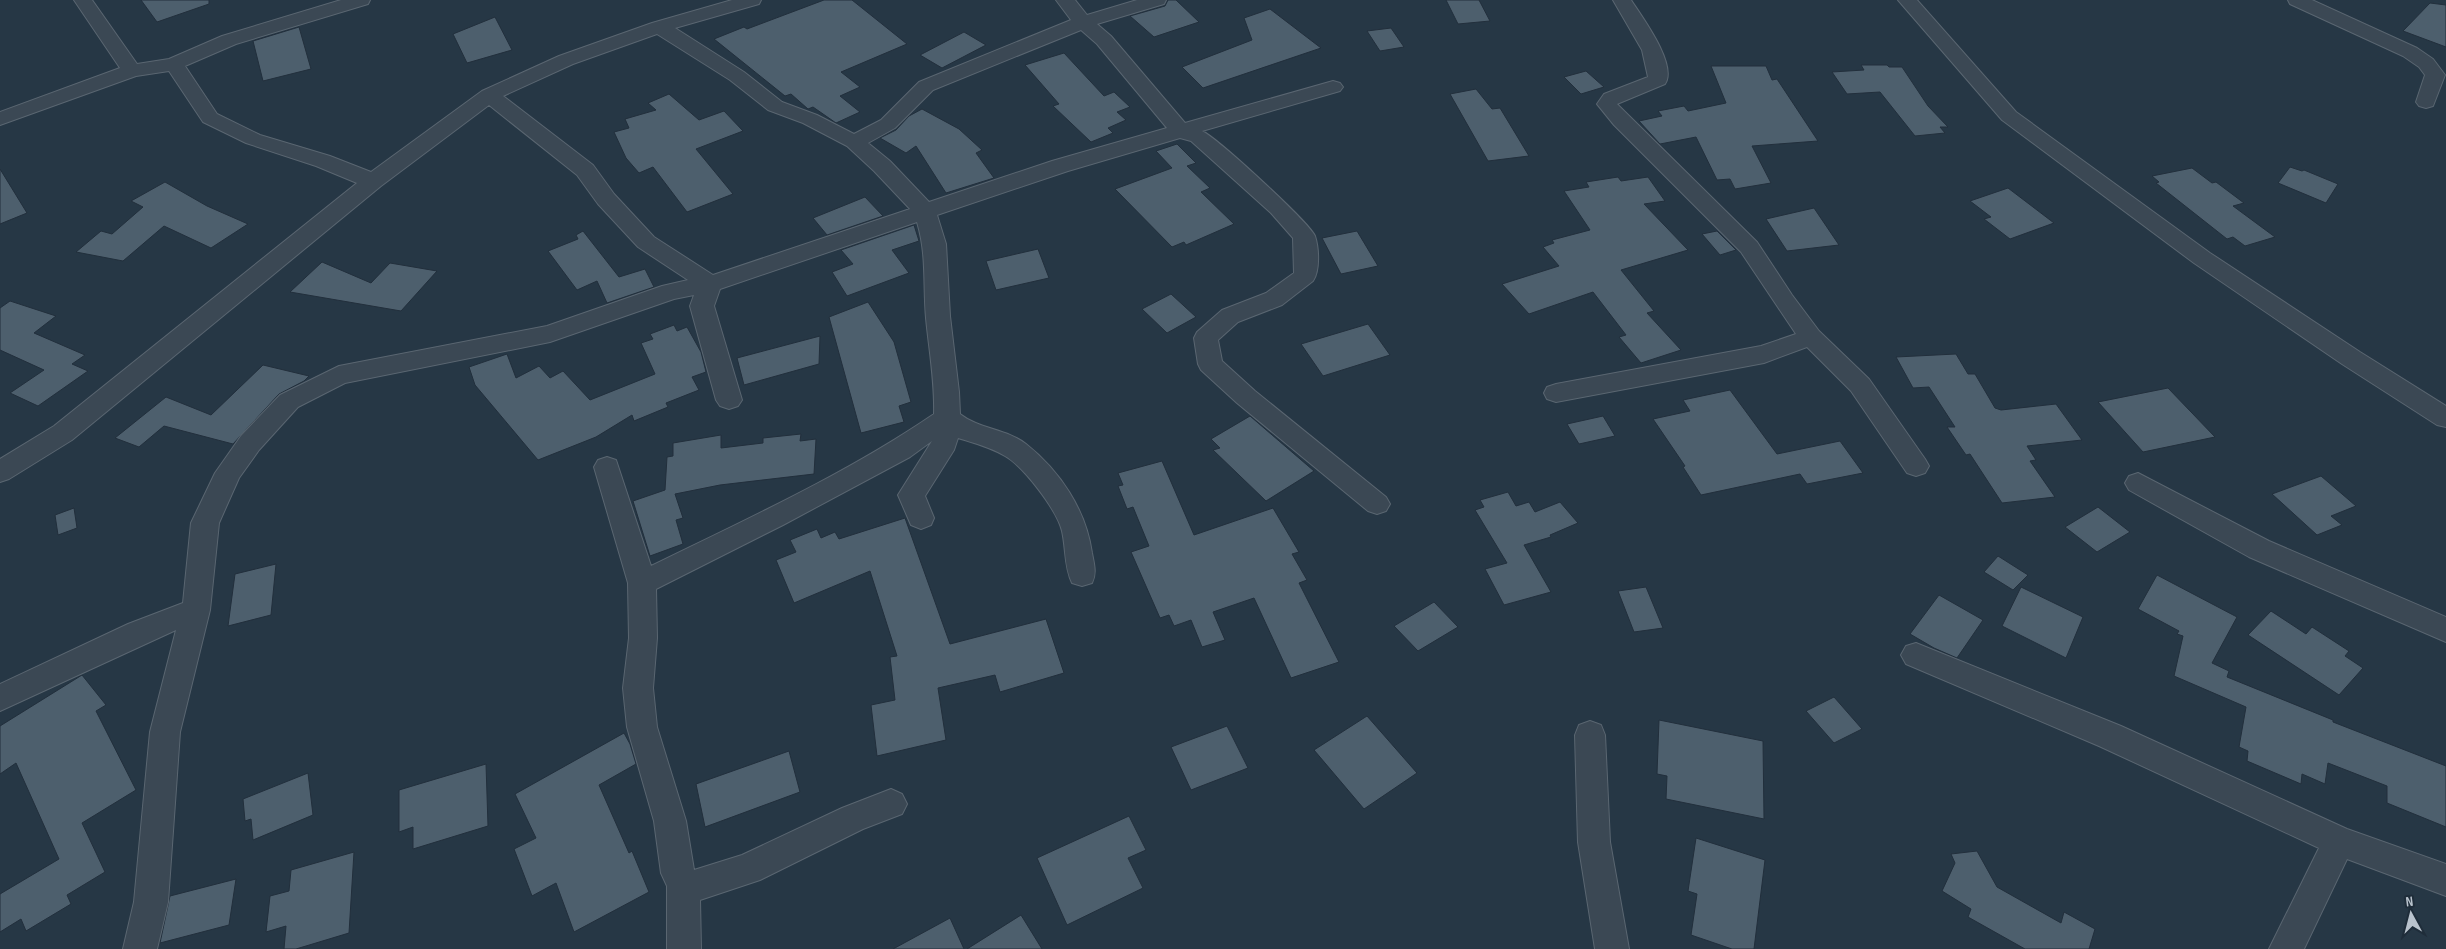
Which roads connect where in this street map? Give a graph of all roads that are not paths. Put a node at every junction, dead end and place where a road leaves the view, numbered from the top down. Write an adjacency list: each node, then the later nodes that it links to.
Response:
1 (83, 0): 12 (street)
2 (361, 0): 11 (street)
3 (752, 0): 10 (street)
4 (1065, 0): 9 (street)
5 (1157, 0): 9 (street)
6 (1622, 0): 22 (street)
7 (1907, 0): 26 (street)
8 (2297, 0): 15 (street)
9 (1083, 22): 17 (street); 18 (street)
10 (660, 28): 14 (street); 18 (street)
11 (174, 64): 12 (street); 19 (street)
12 (132, 71): 16 (street)
13 (1332, 87): 17 (street)
14 (489, 95): 19 (street); 21 (street)
15 (2426, 102)
16 (0, 119)
17 (1180, 131): 20 (street); 31 (street)
18 (854, 142): 20 (street)
19 (373, 181): 29 (street)
20 (925, 211): 21 (street); 25 (street)
21 (710, 284): 24 (street); 35 (street)
22 (1811, 336): 23 (street); 27 (street)
23 (1556, 393)
24 (729, 400)
25 (947, 418): 32 (street); 33 (street); 34 (street)
26 (2446, 418)
27 (1916, 466)
28 (607, 467): 34 (street)
29 (0, 472)
30 (2138, 484): 36 (street)
31 (1377, 504)
32 (921, 518)
33 (1082, 575)
34 (642, 583): 43 (street)
35 (196, 610): 38 (street); 44 (street)
36 (2446, 630)
37 (1916, 655): 41 (street)
38 (0, 698)
39 (1590, 735): 46 (street)
40 (891, 804): 43 (street)
41 (2339, 841): 42 (street); 47 (street)
42 (2446, 880)
43 (682, 882): 45 (street)
44 (140, 949)
45 (684, 949)
46 (1612, 949)
47 (2286, 949)

